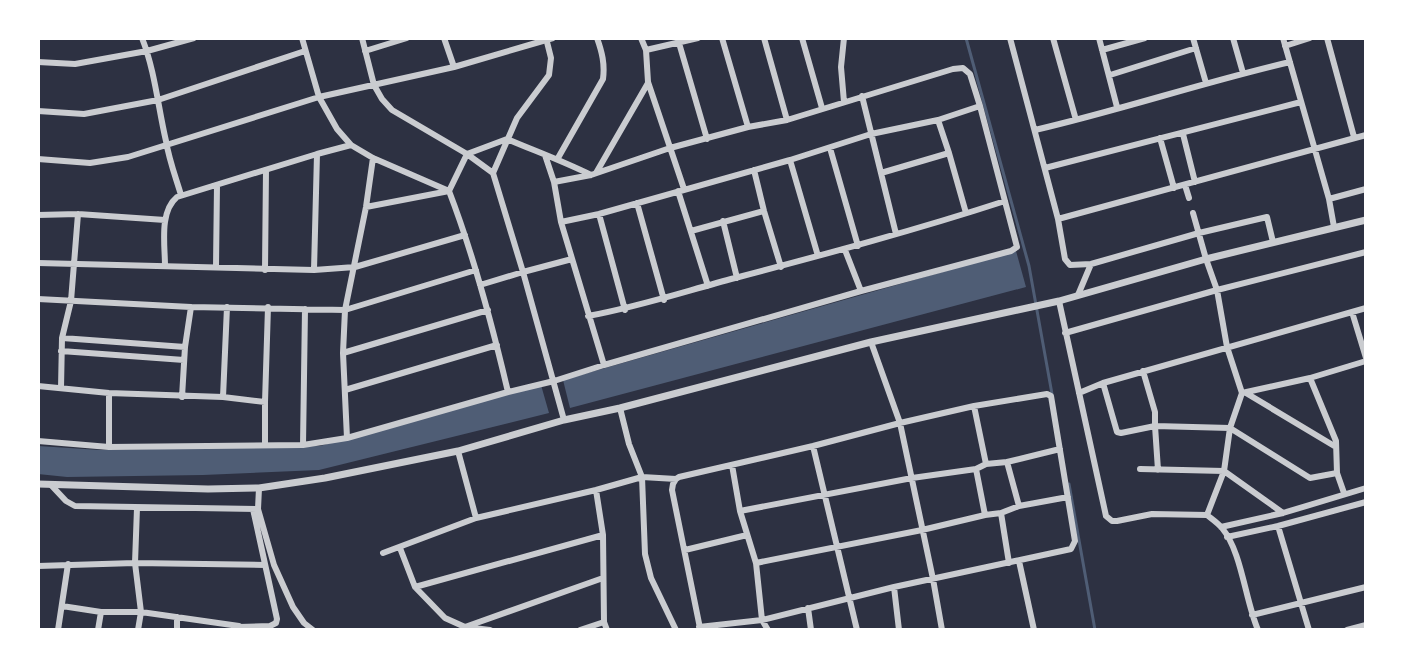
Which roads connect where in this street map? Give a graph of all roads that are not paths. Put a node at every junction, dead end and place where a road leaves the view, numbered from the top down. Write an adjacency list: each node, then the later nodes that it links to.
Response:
1 (142, 38): 28 (street)
2 (194, 38): 28 (street)
3 (302, 38): 29 (street)
4 (362, 38): 30 (street)
5 (407, 38): 30 (street)
6 (444, 38): 33 (street)
7 (597, 38): 70 (street)
8 (641, 38): 26 (street)
9 (698, 38): 24 (street)
10 (722, 38): 51 (street)
11 (764, 38): 48 (street)
12 (802, 38): 46 (street)
13 (844, 38): 42 (street)
14 (1010, 38): 52 (street)
15 (1053, 38): 50 (street)
16 (1099, 38): 27 (street)
17 (1145, 38): 27 (street)
18 (1193, 38): 25 (street)
19 (1233, 38): 34 (street)
20 (1310, 38): 23 (street)
21 (1327, 38): 56 (street)
22 (549, 39): 33 (street); 58 (street)
23 (1284, 42): 32 (street)
24 (679, 43): 26 (street); 59 (street)
25 (1196, 48): 35 (street); 37 (street)
26 (646, 50): 36 (street)
27 (1102, 50): 35 (street)
28 (147, 51): 31 (street); 41 (street)
29 (305, 51): 40 (street); 41 (street)
30 (365, 51): 38 (street)
31 (38, 62)
32 (1290, 62): 34 (street); 43 (street)
33 (454, 67): 38 (street)
34 (1243, 73): 37 (street)
35 (1110, 75): 45 (street)
36 (648, 82): 62 (street); 78 (street)
37 (1206, 83): 45 (street)
38 (374, 85): 40 (street); 67 (street)
39 (862, 96): 42 (street); 44 (street); 53 (street)
40 (319, 97): 60 (street); 61 (street)
41 (158, 100): 47 (street); 60 (street)
42 (844, 102): 46 (street)
43 (1301, 102): 54 (street); 64 (street)
44 (980, 106): 49 (street); 90 (street)
45 (1117, 107): 50 (street)
46 (822, 108): 48 (street)
47 (38, 111)
48 (787, 120): 51 (street)
49 (938, 120): 53 (street); 65 (street)
50 (1076, 120): 52 (street)
51 (748, 127): 59 (street)
52 (1035, 130): 73 (street)
53 (871, 134): 63 (street); 77 (street)
54 (1183, 134): 57 (street); 80 (street)
55 (1366, 135): 56 (street)
56 (1354, 137): 64 (street)
57 (1160, 138): 73 (street); 83 (street)
58 (507, 139): 67 (street); 68 (street); 76 (street)
59 (707, 139): 62 (street)
60 (166, 144): 71 (street); 87 (street)
61 (351, 145): 66 (street); 69 (street)
62 (670, 148): 78 (street); 85 (street)
63 (830, 148): 72 (street); 110 (street)
64 (1315, 150): 80 (street); 89 (street)
65 (949, 153): 77 (street); 94 (street)
66 (317, 154): 74 (street); 124 (street)
67 (467, 154): 76 (street); 86 (street)
68 (545, 155): 70 (street); 79 (street)
69 (373, 158): 86 (street); 92 (street)
70 (558, 158): 78 (street)
71 (38, 159)
72 (790, 160): 75 (street); 113 (street)
73 (1045, 168): 99 (street)
74 (266, 170): 81 (street); 123 (street)
75 (754, 170): 85 (street); 93 (street)
76 (493, 173): 126 (street)
77 (881, 173): 107 (street)
78 (593, 174): 79 (street)
79 (554, 182): 103 (street)
80 (1195, 182): 82 (street)
81 (217, 185): 87 (street); 120 (street)
82 (1185, 185): 83 (street); 88 (street)
83 (1174, 188): 99 (street)
84 (1366, 189): 89 (street)
85 (681, 190): 91 (street); 105 (street)
86 (449, 191): 92 (street); 108 (street)
87 (181, 195): 100 (street)
88 (1189, 198)
89 (1329, 199): 104 (street)
90 (1005, 201): 94 (street); 131 (street)
91 (637, 203): 97 (street); 134 (street)
92 (366, 207): 121 (street)
93 (764, 211): 102 (street); 122 (street)
94 (966, 213): 107 (street)
95 (1193, 213): 106 (street)
96 (78, 214): 98 (street); 100 (street); 118 (street)
97 (599, 214): 103 (street); 144 (street)
98 (38, 215)
99 (1058, 219): 117 (street)
100 (165, 220): 119 (street)
101 (1366, 220): 104 (street)
102 (723, 221): 105 (street); 127 (street)
103 (561, 222): 114 (street)
104 (1334, 227): 109 (street)
105 (691, 231): 129 (street)
106 (1199, 233): 109 (street); 115 (street); 117 (street)
107 (896, 234): 110 (street)
108 (465, 235): 121 (street); 125 (street)
109 (1273, 242): 115 (street)
110 (858, 246): 111 (street)
111 (845, 250): 113 (street); 131 (street)
112 (1366, 252): 130 (street)
113 (818, 256): 122 (street)
114 (572, 259): 126 (street); 146 (street)
115 (1206, 259): 130 (street); 132 (street)
116 (38, 263): 118 (street)
117 (1091, 264): 132 (street)
118 (73, 265): 119 (street); 135 (street)
119 (165, 266): 120 (street)
120 (216, 267): 123 (street)
121 (355, 267): 124 (street); 142 (street)
122 (781, 267): 127 (street)
123 (265, 270): 124 (street)
124 (314, 270)
125 (476, 270): 128 (street); 142 (street)
126 (523, 272): 128 (street); 160 (street)
127 (737, 278): 129 (street)
128 (480, 285): 143 (street)
129 (708, 286): 134 (street)
130 (1217, 290): 147 (street); 152 (street)
131 (861, 291): 157 (street)
132 (1078, 295): 136 (street)
133 (38, 299): 135 (street)
134 (664, 300): 144 (street)
135 (71, 301): 137 (street); 148 (street)
136 (1059, 301): 147 (street); 149 (street)
137 (191, 307): 138 (street); 151 (street)
138 (227, 307): 139 (street); 170 (street)
139 (268, 307): 141 (street); 171 (street)
140 (1366, 308): 145 (street)
141 (305, 309): 142 (street); 181 (street)
142 (345, 310): 154 (street)
143 (488, 310): 150 (street); 154 (street)
144 (625, 310): 146 (street)
145 (1352, 312): 152 (street); 156 (street)
146 (588, 316): 157 (street)
147 (1065, 333): 167 (street)
148 (62, 338): 151 (street); 153 (street)
149 (871, 342): 173 (street); 175 (street)
150 (497, 345): 164 (street); 165 (street)
151 (185, 347): 155 (street)
152 (1227, 347): 158 (street); 168 (street)
153 (61, 351): 155 (street); 163 (street)
154 (343, 353): 164 (street)
155 (184, 360): 169 (street)
156 (1366, 360): 159 (street)
157 (604, 365): 160 (street)
158 (1143, 371): 161 (street); 176 (street)
159 (1310, 378): 168 (street); 184 (street)
160 (554, 381): 165 (street); 174 (street)
161 (1103, 383): 167 (street); 176 (street)
162 (38, 386): 163 (street)
163 (61, 388): 166 (street)
164 (345, 390): 178 (street)
165 (508, 392): 178 (street)
166 (109, 393): 169 (street); 183 (street)
167 (1079, 393): 215 (street)
168 (1244, 393): 177 (street); 184 (street)
169 (182, 397): 170 (street)
170 (223, 397): 171 (street)
171 (265, 402): 180 (street)
172 (974, 406): 175 (street); 185 (street); 188 (street)
173 (620, 408): 174 (street); 195 (street)
174 (564, 420): 186 (street)
175 (900, 423): 182 (street); 196 (street)
176 (1155, 426): 177 (street); 192 (street)
177 (1230, 428): 193 (street); 194 (street)
178 (347, 438): 181 (street)
179 (38, 441): 183 (street)
180 (265, 445): 181 (street); 183 (street)
181 (303, 445)
182 (813, 446): 189 (street); 204 (street)
183 (109, 447)
184 (1336, 447): 194 (street)
185 (1060, 449): 187 (street); 205 (street)
186 (458, 451): 200 (street); 216 (street)
187 (1007, 462): 188 (street); 207 (street)
188 (986, 464): 190 (street)
189 (732, 465): 197 (street); 210 (street)
190 (976, 469): 196 (street); 214 (street)
191 (1140, 469): 192 (street)
192 (1158, 470): 193 (street)
193 (1224, 471): 213 (street); 215 (street)
194 (1337, 473): 203 (street)
195 (642, 477): 197 (street); 202 (street); 262 (street)
196 (912, 478): 204 (street); 219 (street)
197 (676, 479): 225 (street)
198 (38, 485): 199 (street)
199 (51, 485): 200 (street); 208 (street)
200 (259, 488): 209 (street)
201 (1366, 488): 203 (street)
202 (596, 490): 216 (street); 220 (street)
203 (1344, 493): 213 (street)
204 (826, 496): 210 (street); 223 (street)
205 (1068, 497): 207 (street); 227 (street)
206 (1365, 502): 211 (street); 217 (street)
207 (1019, 506): 212 (street)
208 (137, 508): 209 (street); 228 (street)
209 (256, 509): 232 (street); 259 (street)
210 (740, 511): 221 (street)
211 (1366, 511)
212 (1001, 513): 214 (street); 230 (street)
213 (1283, 513): 218 (street)
214 (985, 515): 219 (street)
215 (1207, 515): 218 (street)
216 (476, 518): 224 (street)
217 (1278, 526): 222 (street); 240 (street)
218 (1221, 527): 222 (street)
219 (922, 530): 223 (street); 235 (street)
220 (603, 535): 234 (street); 236 (street)
221 (747, 535): 225 (street); 229 (street)
222 (1227, 537): 245 (street)
223 (836, 547): 229 (street); 239 (street)
224 (400, 548): 226 (street); 236 (street)
225 (685, 550): 252 (street)
226 (383, 553)
227 (1019, 561): 230 (street); 268 (street)
228 (135, 563): 231 (street); 232 (street); 244 (street)
229 (756, 563): 248 (street)
230 (1009, 563): 235 (street)
231 (68, 564): 233 (street); 241 (street)
232 (265, 565): 253 (street)
233 (38, 566)
234 (603, 578): 250 (street); 251 (street)
235 (933, 579): 237 (street); 267 (street)
236 (415, 587): 251 (street)
237 (894, 587): 239 (street); 266 (street)
238 (1366, 587): 240 (street)
239 (849, 599): 242 (street); 265 (street)
240 (1302, 604): 245 (street); 270 (street)
241 (62, 606): 243 (street); 254 (street)
242 (808, 608): 248 (street); 264 (street)
243 (101, 612): 244 (street); 255 (street)
244 (141, 612): 246 (street); 256 (street)
245 (1252, 615): 269 (street)
246 (177, 617): 247 (street); 257 (street)
247 (198, 620): 253 (street); 258 (street)
248 (762, 620): 252 (street); 263 (street)
249 (1366, 625): 271 (street)
250 (606, 626): 261 (street)
251 (465, 627): 260 (street)
252 (700, 628)
253 (240, 629)
254 (58, 630)
255 (98, 630)
256 (138, 630)
257 (177, 630)
258 (193, 630)
259 (313, 630)
260 (490, 630)
261 (580, 630)
262 (676, 630)
263 (768, 630)
264 (811, 630)
265 (857, 630)
266 (899, 630)
267 (942, 630)
268 (1034, 630)
269 (1258, 630)
270 (1309, 630)
271 (1350, 630)

